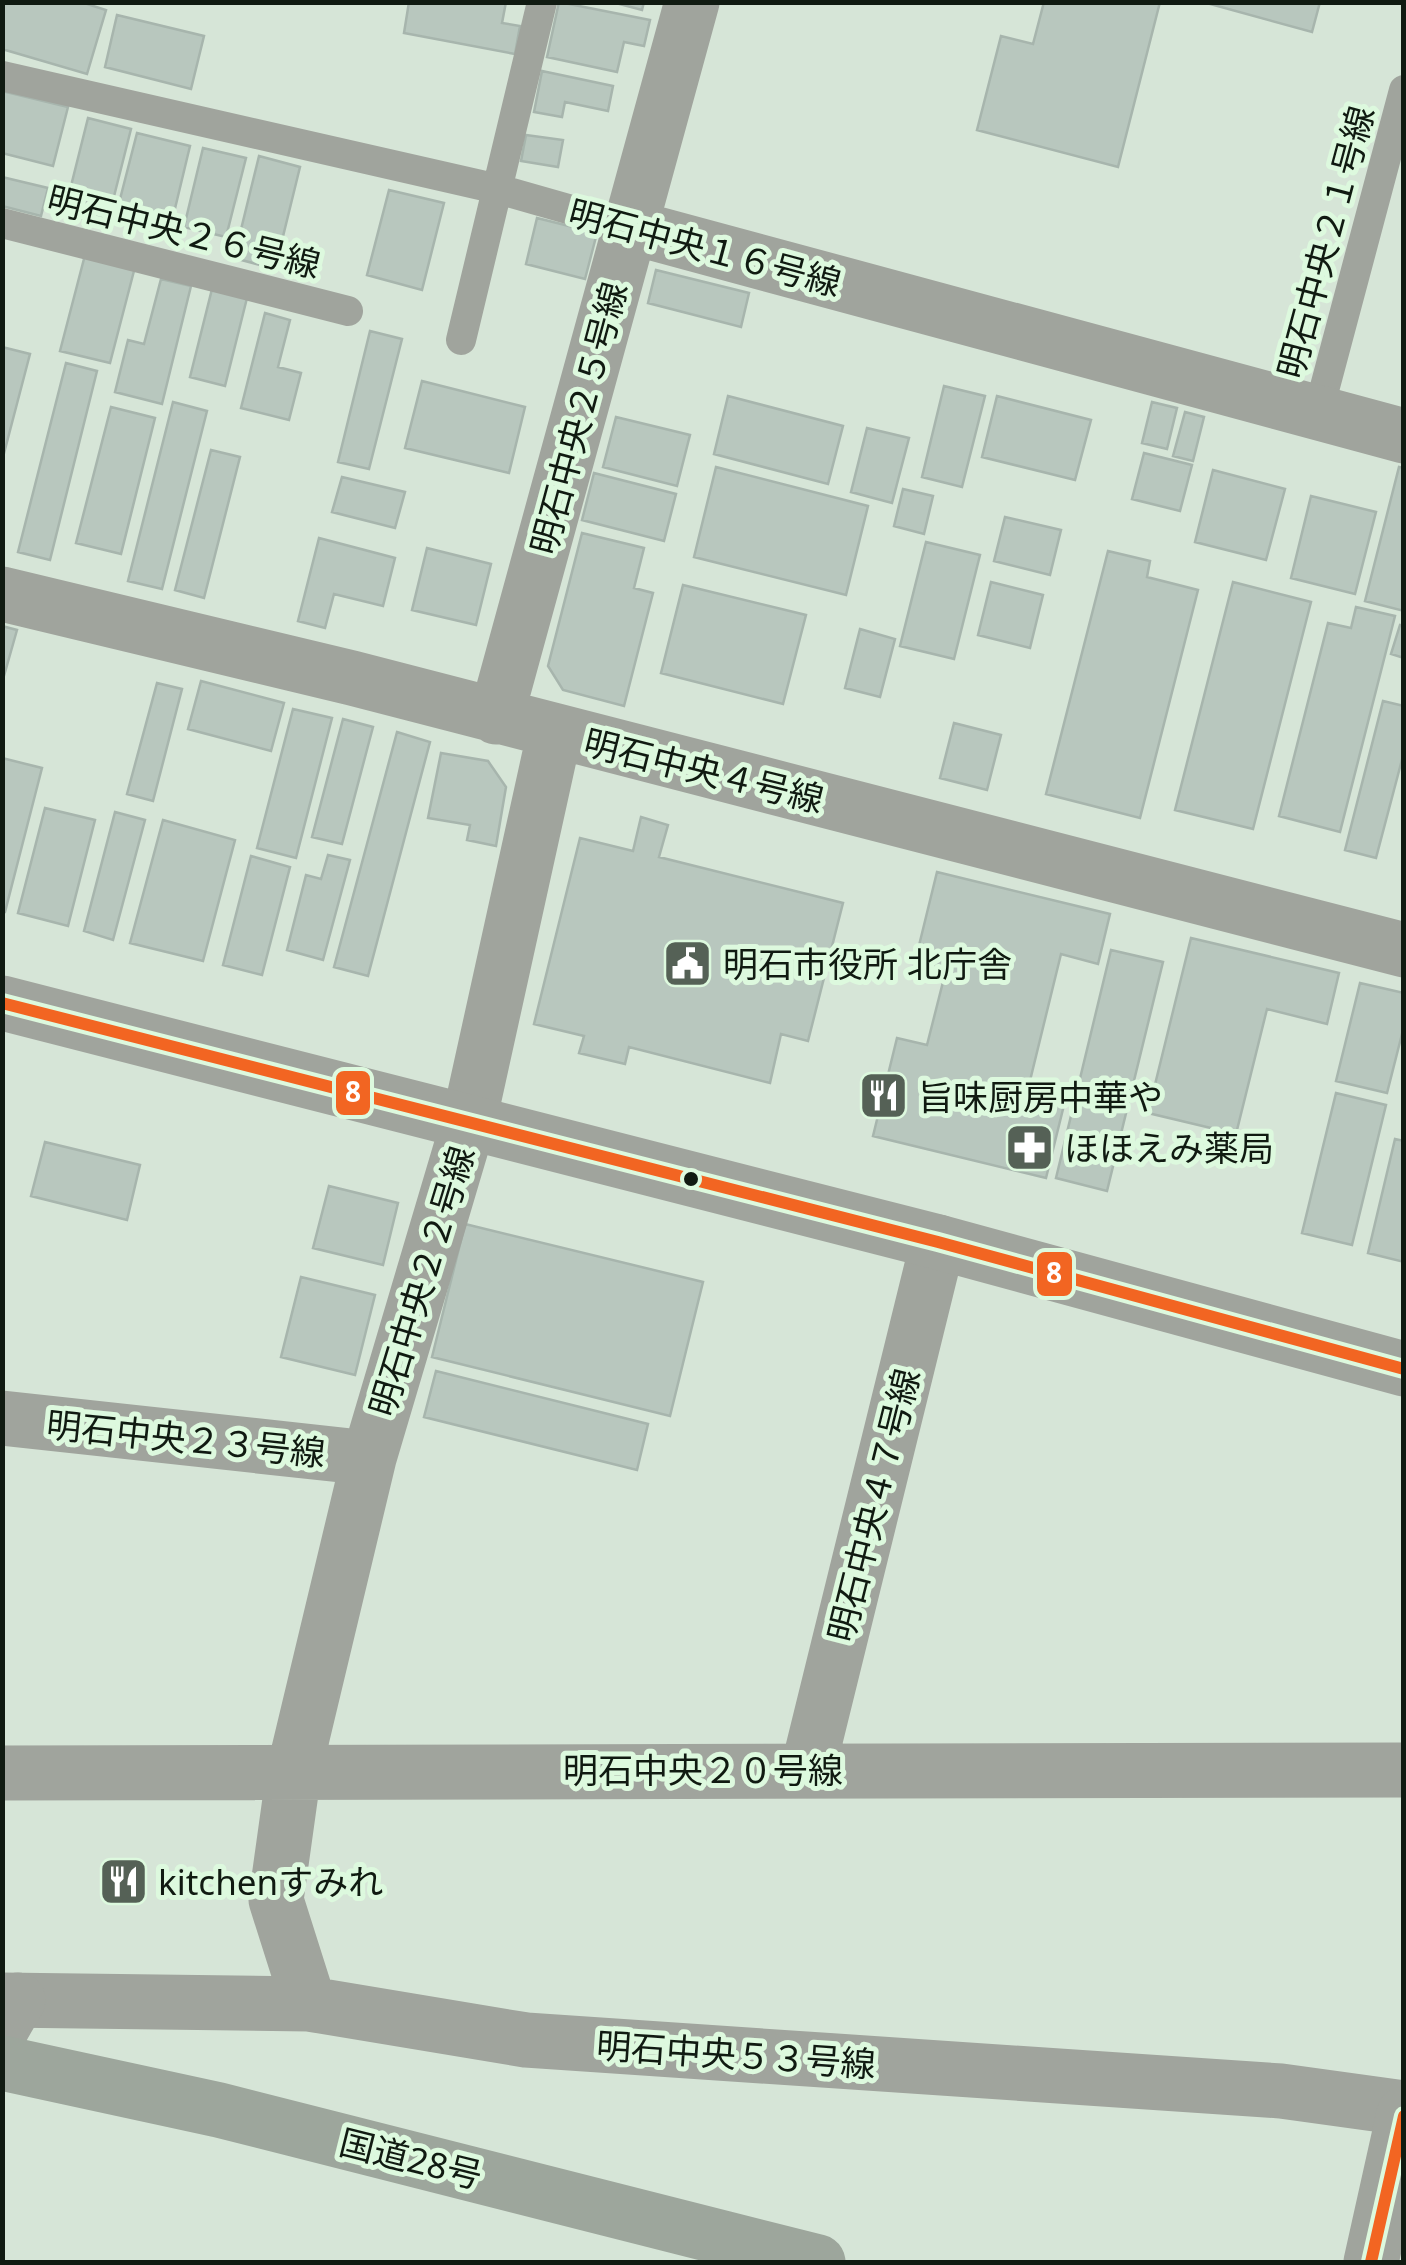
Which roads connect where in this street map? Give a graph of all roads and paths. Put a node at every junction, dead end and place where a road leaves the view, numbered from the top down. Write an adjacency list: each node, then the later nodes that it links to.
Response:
1 (542, 2): 5 (lane)
2 (692, 2): 7 (street, 明石中央２５号線)
3 (2, 76): 5 (lane, 明石中央１６号線)
4 (1404, 90): 10 (lane, 明石中央２１号線)
5 (498, 189): 7 (lane, 明石中央１６号線); 9 (lane)
6 (2, 222): 8 (lane, 明石中央２６号線)
7 (631, 227): 10 (street, 明石中央１６号線); 13 (street, 明石中央２５号線)
8 (348, 311)
9 (462, 340)
10 (1318, 413): 11 (street, 明石中央１６号線)
11 (1404, 436)
12 (2, 594): 13 (street, 明石中央４号線)
13 (496, 717): 14 (street, 明石中央４号線)
14 (554, 731): 15 (street, 明石中央４号線); 17 (street, 明石中央２２号線)
15 (1404, 950)
16 (2, 1003): 17 (street)
17 (469, 1121): 18 (street); 21 (street, 明石中央２２号線)
18 (938, 1242): 19 (street); 22 (street, 明石中央４７号線)
19 (1404, 1369)
20 (2, 1418): 21 (street, 明石中央２３号線)
21 (368, 1458): 24 (street, 明石中央２２号線)
22 (808, 1769): 23 (street, 明石中央２０号線); 24 (street, 明石中央２０号線)
23 (1404, 1770)
24 (294, 1771): 25 (street, 明石中央２０号線); 26 (street)
25 (2, 1773)
26 (308, 2004): 27 (street, 明石中央５３号線); 29 (street, 明石中央５３号線)
27 (8, 2009)
28 (2, 2063): 30 (highway, 国道28号)
29 (1404, 2111): 32 (street)
30 (735, 2252): 31 (highway, 国道28号)
31 (818, 2262)
32 (1371, 2262)

